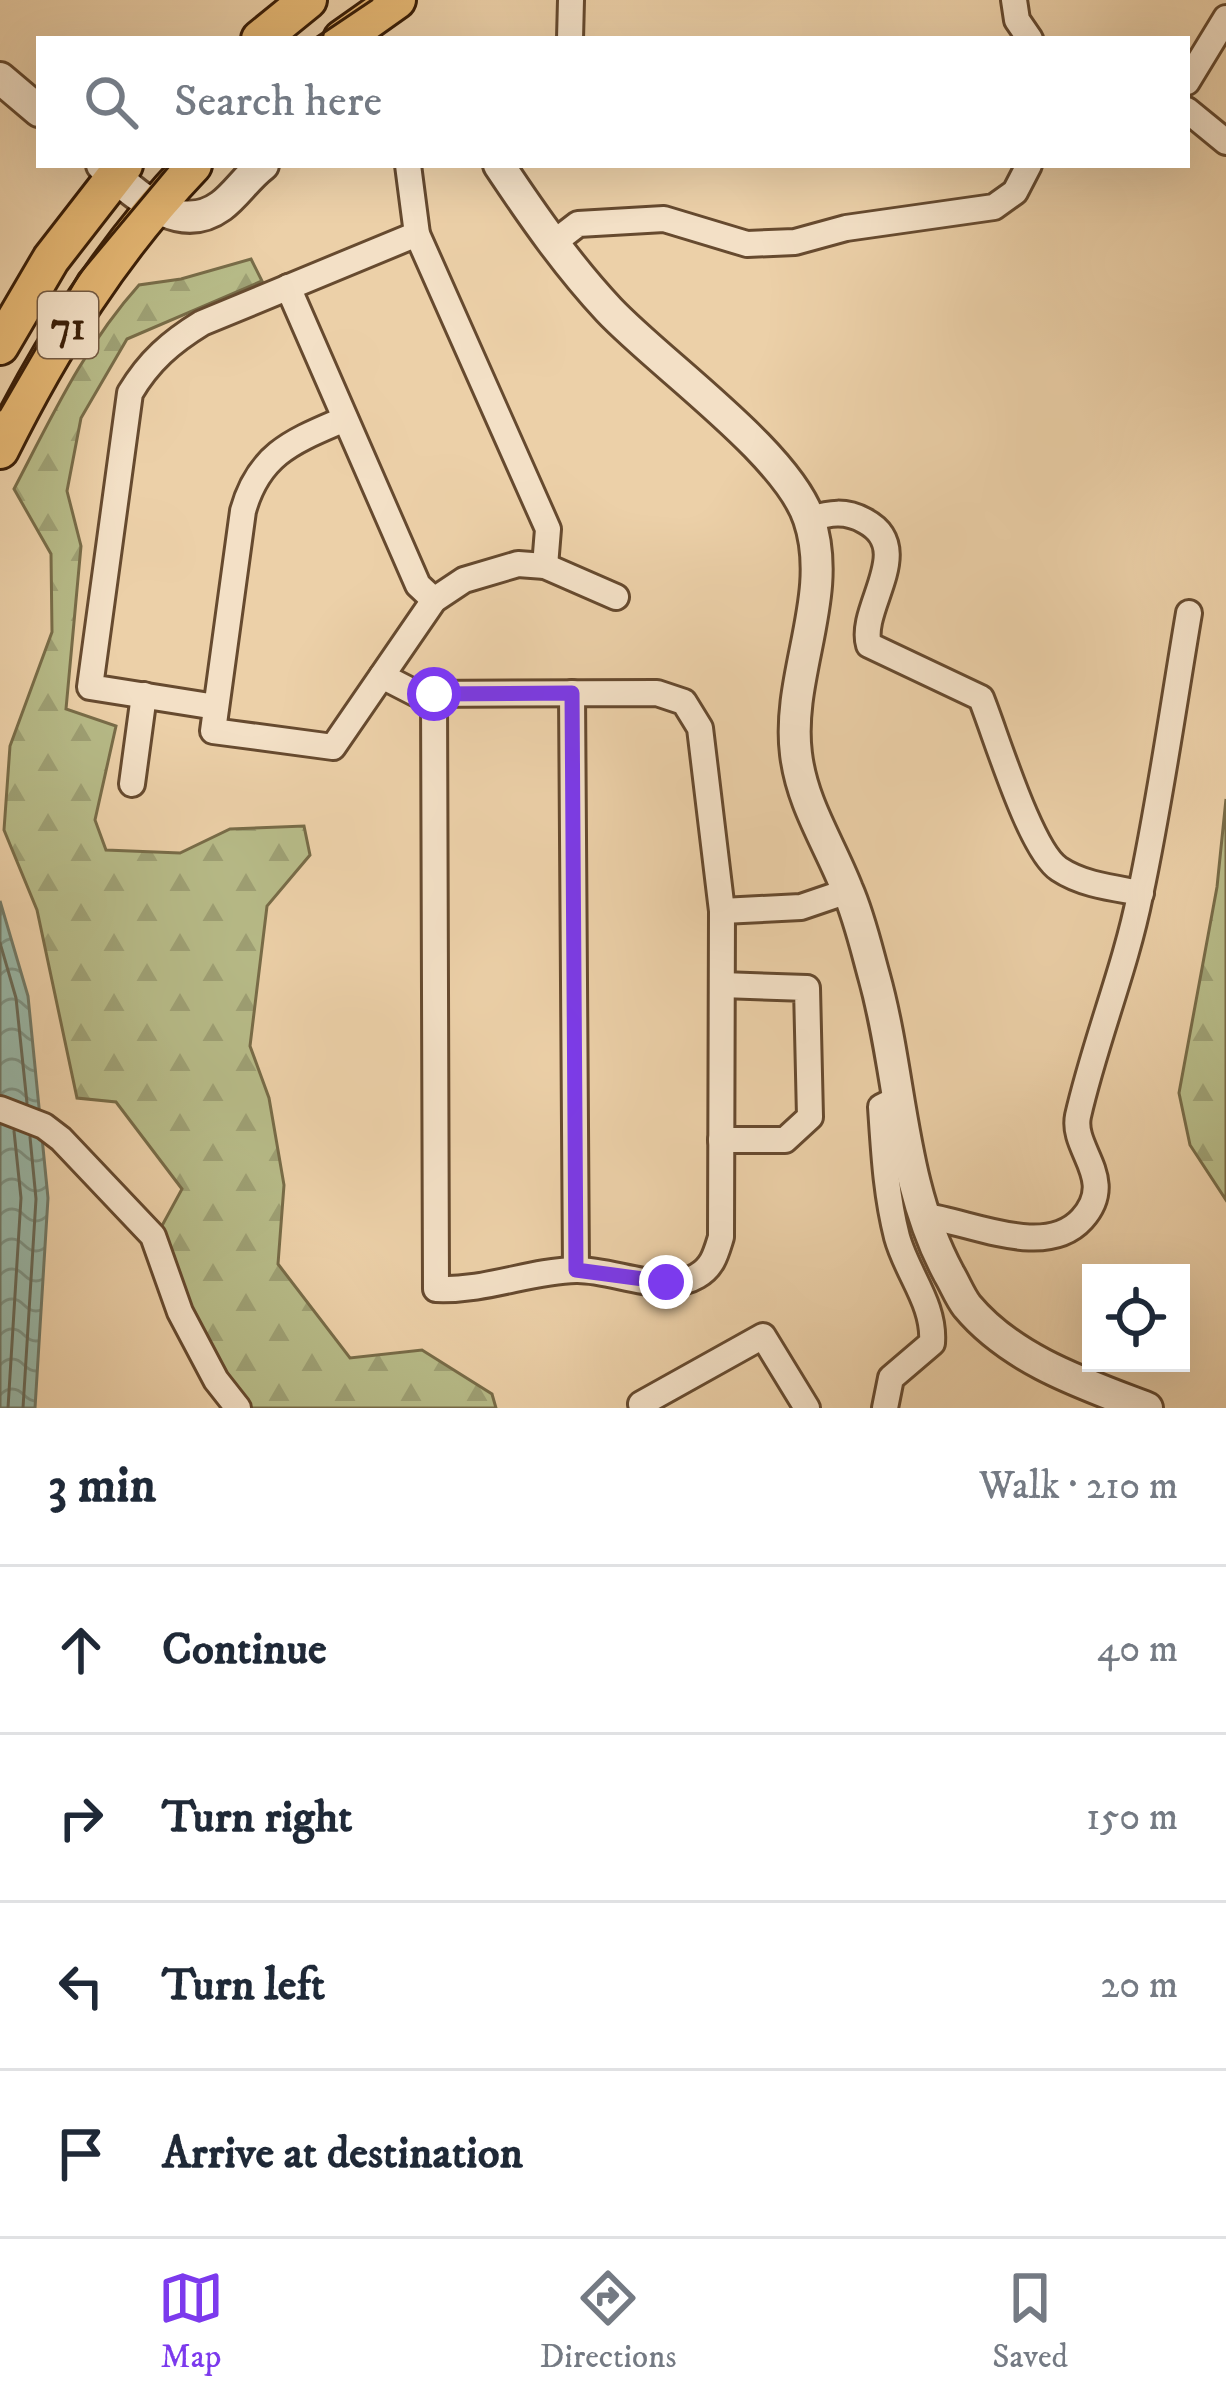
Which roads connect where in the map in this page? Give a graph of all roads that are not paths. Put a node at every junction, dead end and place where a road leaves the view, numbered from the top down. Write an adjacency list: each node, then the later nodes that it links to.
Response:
1 (308, 0): 6 (main road)
2 (398, 0): 7 (main road)
3 (571, 0): 8 (street)
4 (1014, 0): 9 (street)
5 (1226, 18): 10 (street)
6 (264, 36)
7 (346, 36)
8 (570, 36)
9 (1028, 36)
10 (1190, 77)
11 (0, 78): 12 (street)
12 (36, 108)
13 (1190, 112): 14 (street)
14 (1226, 142)
15 (114, 168): 21 (street); 25 (main road, 71)
16 (190, 168): 21 (main road, 71)
17 (260, 168): 21 (street)
18 (408, 168): 22 (street)
19 (501, 168): 23 (street)
20 (1028, 168): 23 (street)
21 (152, 209): 27 (main road, 71)
22 (417, 234): 24 (street); 29 (street)
23 (552, 244): 28 (street)
24 (288, 287): 26 (street); 36 (street)
25 (0, 346)
26 (345, 419): 31 (street); 37 (street)
27 (0, 450)
28 (810, 519): 39 (street); 40 (street)
29 (545, 566): 30 (street); 31 (street)
30 (616, 597)
31 (434, 601): 33 (street)
32 (1189, 613): 40 (street)
33 (382, 676): 35 (street); 37 (street)
34 (572, 693): 35 (street); 41 (street); 47 (street)
35 (434, 694): 47 (street)
36 (145, 695): 37 (street); 38 (street)
37 (217, 707)
38 (132, 784)
39 (848, 891): 41 (street); 43 (street)
40 (1141, 893): 46 (street)
41 (722, 911): 42 (street)
42 (722, 985): 45 (street); 45 (street)
43 (899, 1098): 46 (street); 51 (street)
44 (0, 1108): 48 (street)
45 (722, 1140): 47 (street)
46 (924, 1216): 52 (street)
47 (576, 1270)
48 (238, 1408)
49 (643, 1408): 50 (street)
50 (807, 1408)
51 (885, 1408)
52 (1148, 1408)

